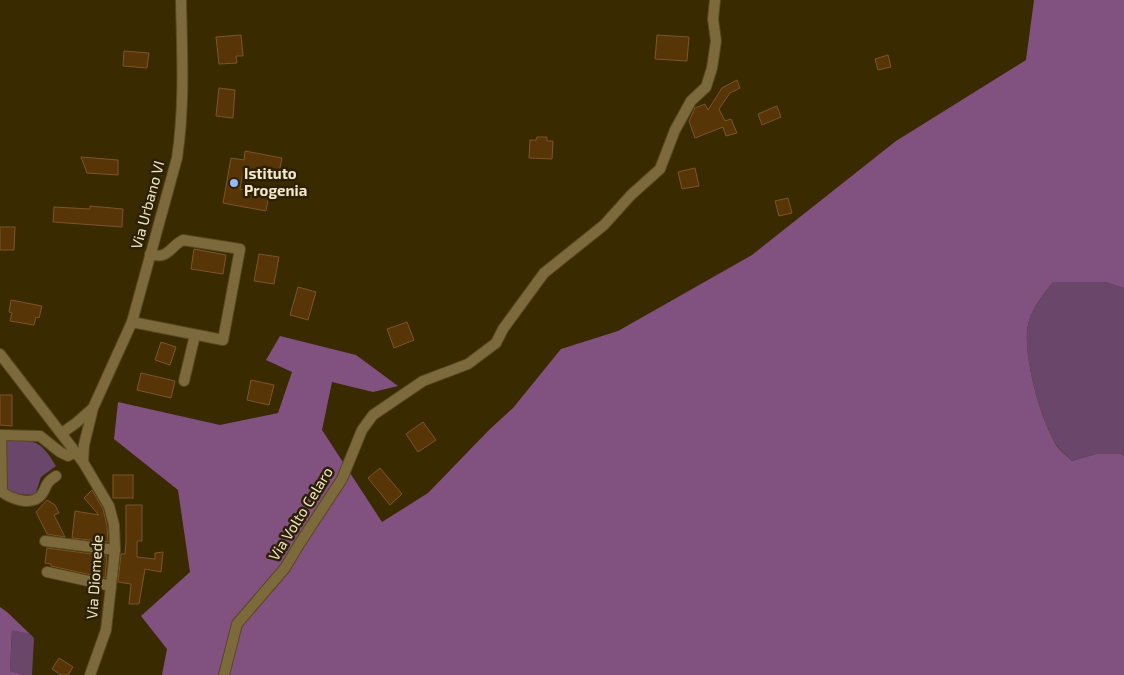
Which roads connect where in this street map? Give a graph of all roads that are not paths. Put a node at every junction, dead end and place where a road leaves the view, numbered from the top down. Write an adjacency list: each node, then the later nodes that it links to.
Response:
1 (181, 0): 3 (street, Via Urbano VI)
2 (715, 0): 20 (street, Via Volto Celaro)
3 (150, 254): 4 (street, Via Urbano VI); 5 (street)
4 (132, 322): 5 (street); 8 (street, Via Urbano VI)
5 (195, 335): 7 (street)
6 (0, 354): 9 (street, Via Diomede)
7 (184, 381)
8 (93, 408): 9 (street, Via Urbano VI); 12 (street, Via Urbano VI)
9 (62, 433): 11 (street, Via Diomede)
10 (1, 435): 11 (street); 14 (street)
11 (76, 452): 12 (street, Via Diomede)
12 (83, 462): 16 (street, Via Diomede)
13 (56, 476): 14 (street)
14 (1, 492)
15 (45, 542): 16 (street)
16 (115, 550): 18 (street, Via Diomede)
17 (47, 572): 18 (street)
18 (111, 586): 19 (street, Via Diomede)
19 (90, 675)
20 (224, 675)

